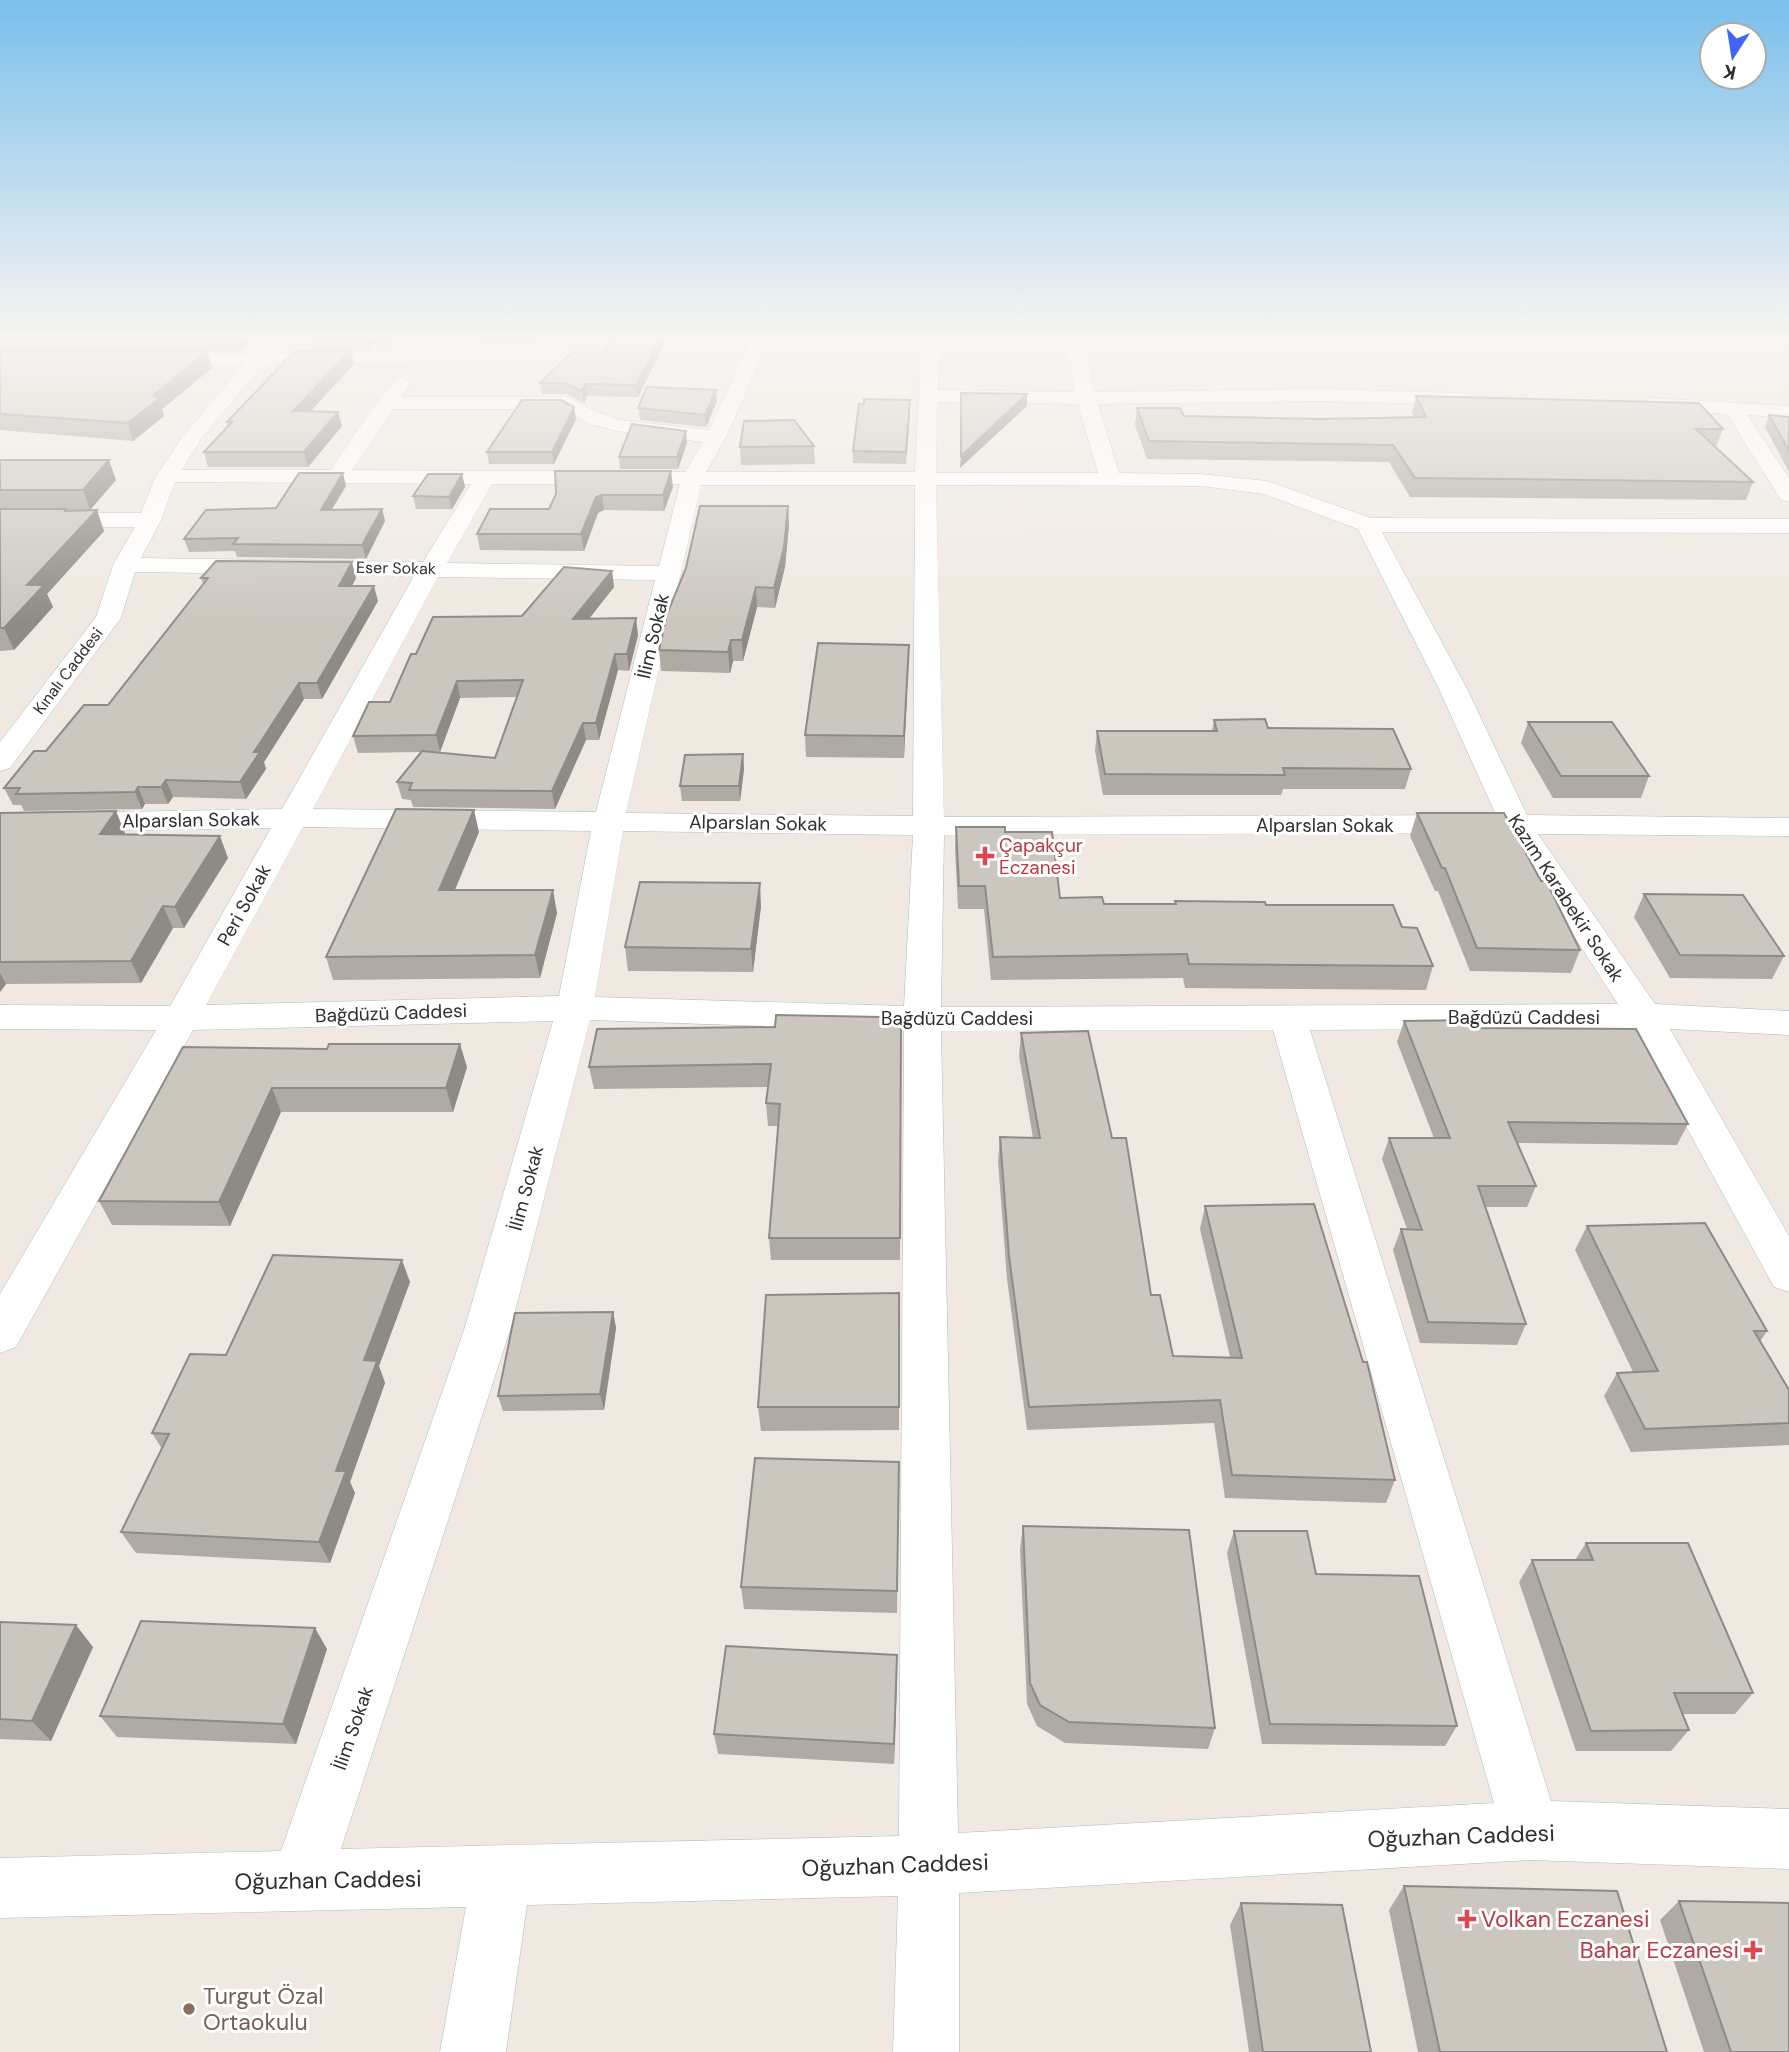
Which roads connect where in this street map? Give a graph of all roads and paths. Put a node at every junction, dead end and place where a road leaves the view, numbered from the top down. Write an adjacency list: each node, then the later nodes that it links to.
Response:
1 (198, 430): 9 (street, Kınalı Caddesi)
2 (368, 430): 11 (street)
3 (657, 430): 8 (street)
4 (719, 430): 8 (street, İlim Sokak)
5 (928, 430): 13 (street)
6 (1095, 430): 14 (street)
7 (1747, 430): 15 (street)
8 (716, 437): 12 (street, İlim Sokak)
9 (167, 476): 11 (street); 17 (street, Kınalı Caddesi)
10 (486, 476): 11 (street); 12 (street); 21 (street, Peri Sokak)
11 (337, 477)
12 (692, 478): 13 (street); 22 (street, İlim Sokak)
13 (926, 479): 14 (street); 28 (street)
14 (1110, 479): 18 (street)
15 (1789, 495)
16 (0, 520): 17 (street)
17 (150, 520): 20 (street, Kınalı Caddesi)
18 (1360, 522): 19 (street); 27 (street, Kazım Karabekir Sokak)
19 (1789, 526)
20 (125, 565): 21 (street, Eser Sokak); 23 (street, Kınalı Caddesi)
21 (431, 568): 22 (street, Eser Sokak); 24 (street, Peri Sokak)
22 (668, 573): 25 (street, İlim Sokak)
23 (0, 762)
24 (292, 818): 25 (street, Alparslan Sokak); 26 (street, Alparslan Sokak); 33 (street, Peri Sokak)
25 (608, 821): 28 (street, Alparslan Sokak); 30 (street, İlim Sokak)
26 (0, 823)
27 (1516, 824): 28 (street, Alparslan Sokak); 29 (street, Alparslan Sokak); 31 (street, Kazım Karabekir Sokak)
28 (929, 826): 35 (street)
29 (1789, 827)
30 (575, 1008): 33 (street, Bağdüzü Caddesi); 35 (street, Bağdüzü Caddesi); 43 (street, İlim Sokak)
31 (1644, 1016): 34 (street, Bağdüzü Caddesi); 36 (street, Bağdüzü Caddesi); 37 (street, Kazım Karabekir Sokak)
32 (0, 1017): 33 (street, Bağdüzü Caddesi)
33 (181, 1018): 38 (street, Peri Sokak)
34 (1288, 1018): 35 (street, Bağdüzü Caddesi); 39 (street)
35 (922, 1019): 41 (street)
36 (1789, 1023)
37 (1789, 1275)
38 (0, 1334)
39 (1531, 1830): 40 (street, Oğuzhan Caddesi); 41 (street, Oğuzhan Caddesi)
40 (1789, 1839)
41 (929, 1865): 42 (street, Oğuzhan Caddesi); 46 (street)
42 (501, 1876): 43 (street, Oğuzhan Caddesi); 45 (street)
43 (301, 1881): 44 (street, Oğuzhan Caddesi)
44 (0, 1888)
45 (473, 2052)
46 (926, 2052)

